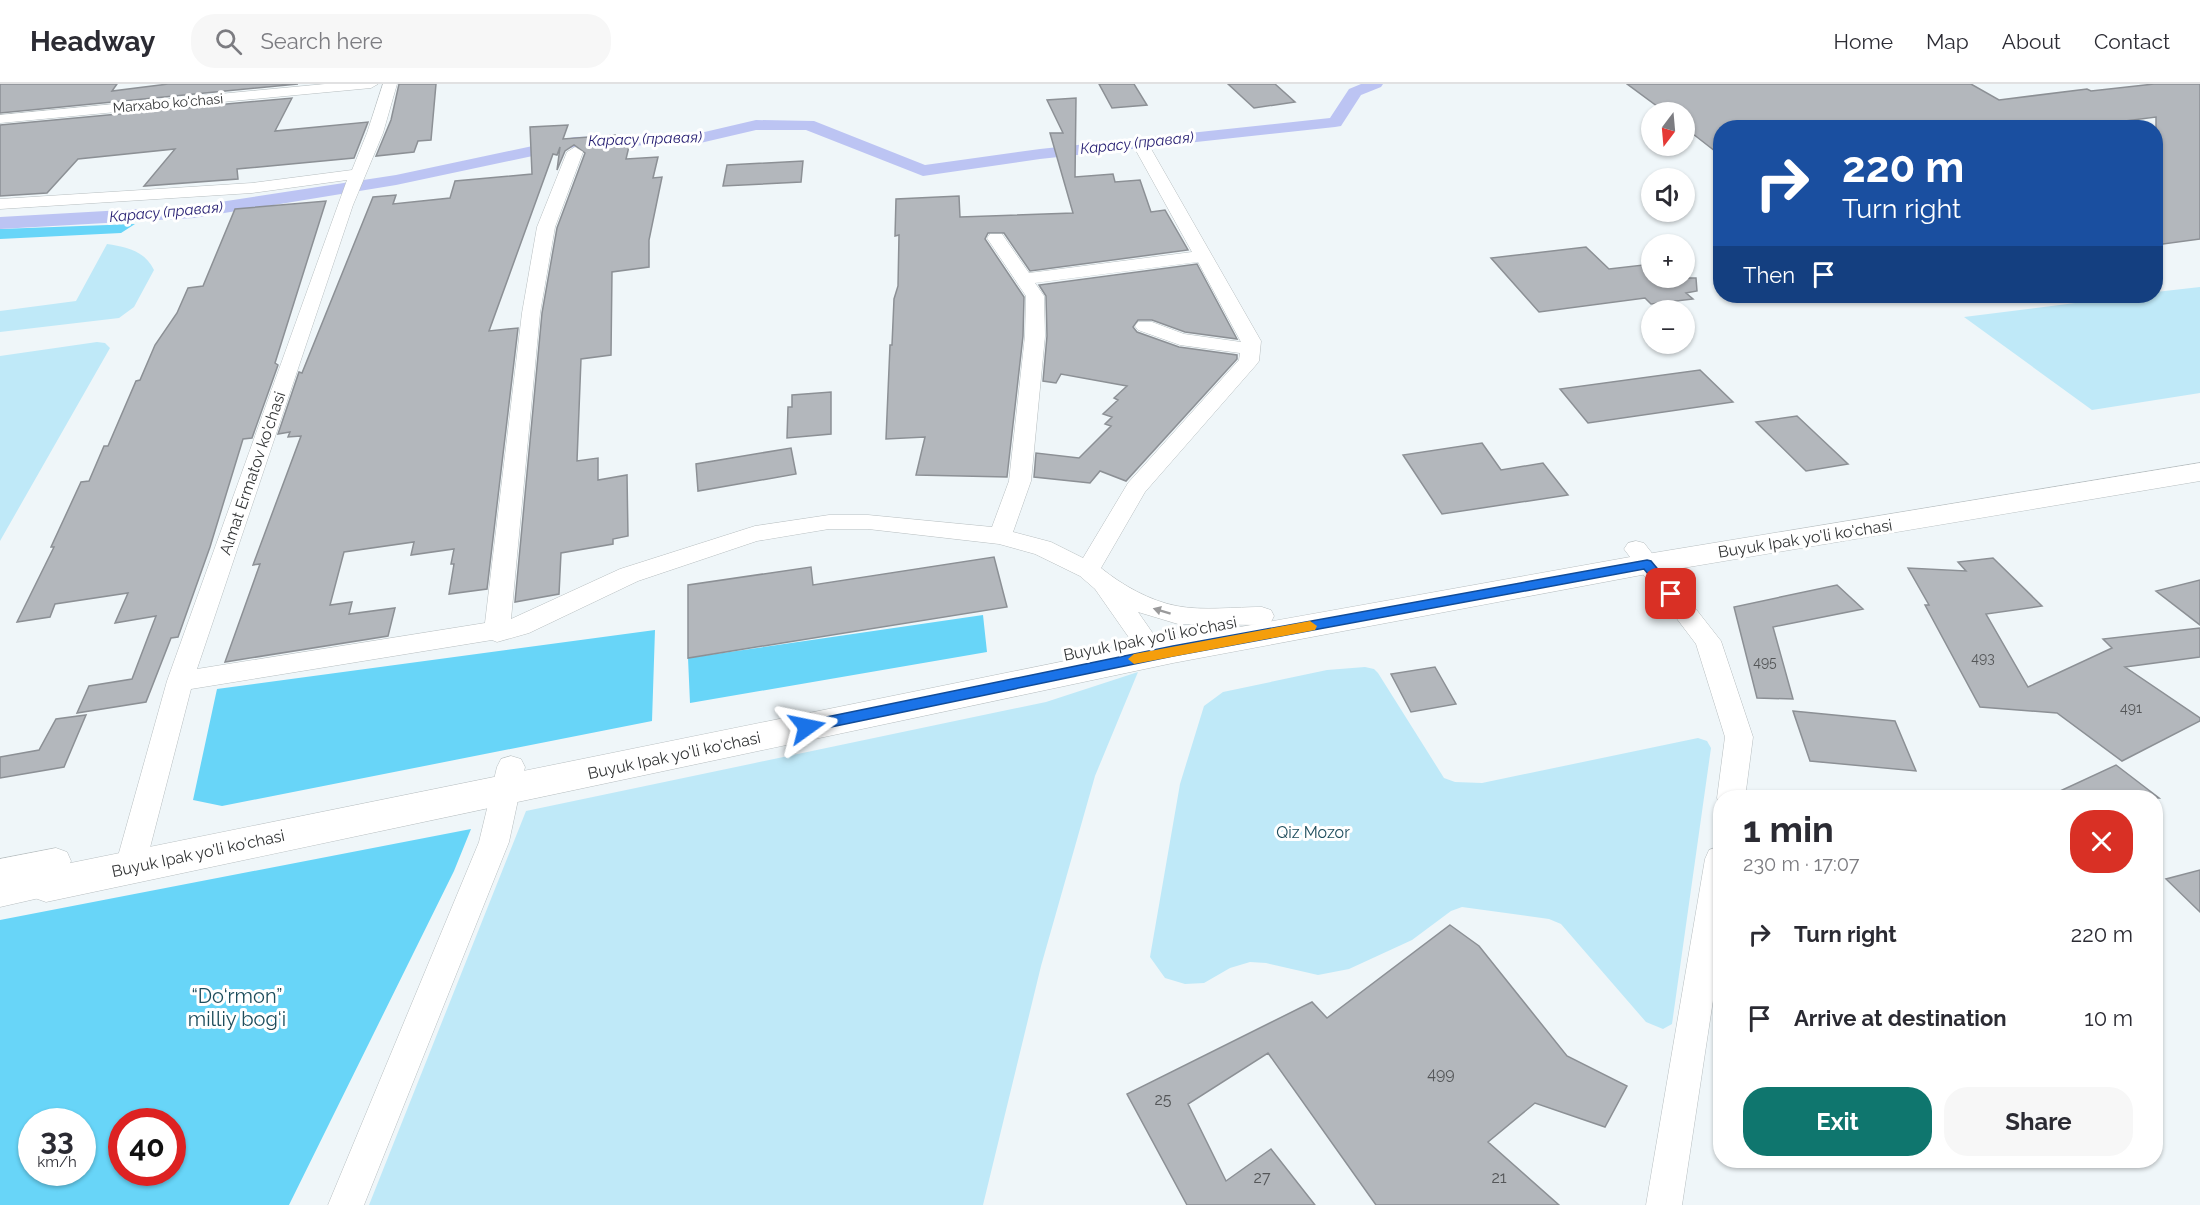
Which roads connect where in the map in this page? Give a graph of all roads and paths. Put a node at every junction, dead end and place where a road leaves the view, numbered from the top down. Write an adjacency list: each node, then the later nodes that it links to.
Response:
1 (371, 84): 3 (street, Marxabo ko'chasi)
2 (390, 84): 6 (street, Almat Ermatov ko'chasi)
3 (0, 119)
4 (1142, 147): 9 (street)
5 (575, 152): 19 (street)
6 (357, 175): 7 (street); 21 (street, Almat Ermatov ko'chasi)
7 (0, 204)
8 (996, 238): 10 (street)
9 (1203, 256): 10 (street); 12 (street)
10 (1025, 279): 15 (street)
11 (1144, 326): 12 (street)
12 (1251, 349): 17 (street)
13 (2200, 456): 16 (street, Buyuk Ipak yo'li ko'chasi)
14 (2200, 472): 16 (street, Buyuk Ipak yo'li ko'chasi)
15 (1000, 536): 17 (street, Buyuk Ipak yo'li ko'chasi); 19 (street, Buyuk Ipak yo'li ko'chasi)
16 (1641, 557): 18 (street, Buyuk Ipak yo'li ko'chasi); 20 (street, Buyuk Ipak yo'li ko'chasi); 23 (street)
17 (1096, 577): 18 (street, Buyuk Ipak yo'li ko'chasi, one-way to 17); 20 (street)
18 (1262, 616): 20 (street, Buyuk Ipak yo'li ko'chasi)
19 (496, 633): 21 (street, Buyuk Ipak yo'li ko'chasi)
20 (1149, 647): 22 (street, Buyuk Ipak yo'li ko'chasi)
21 (180, 681): 24 (street, Almat Ermatov ko'chasi)
22 (509, 778): 24 (street, Buyuk Ipak yo'li ko'chasi); 29 (street)
23 (1732, 790)
24 (133, 855): 26 (street, Buyuk Ipak yo'li ko'chasi)
25 (0, 872): 26 (street, Buyuk Ipak yo'li ko'chasi)
26 (51, 873): 27 (street, Buyuk Ipak yo'li ko'chasi)
27 (0, 894)
28 (1713, 902): 30 (street)
29 (346, 1205)
30 (1664, 1205)

